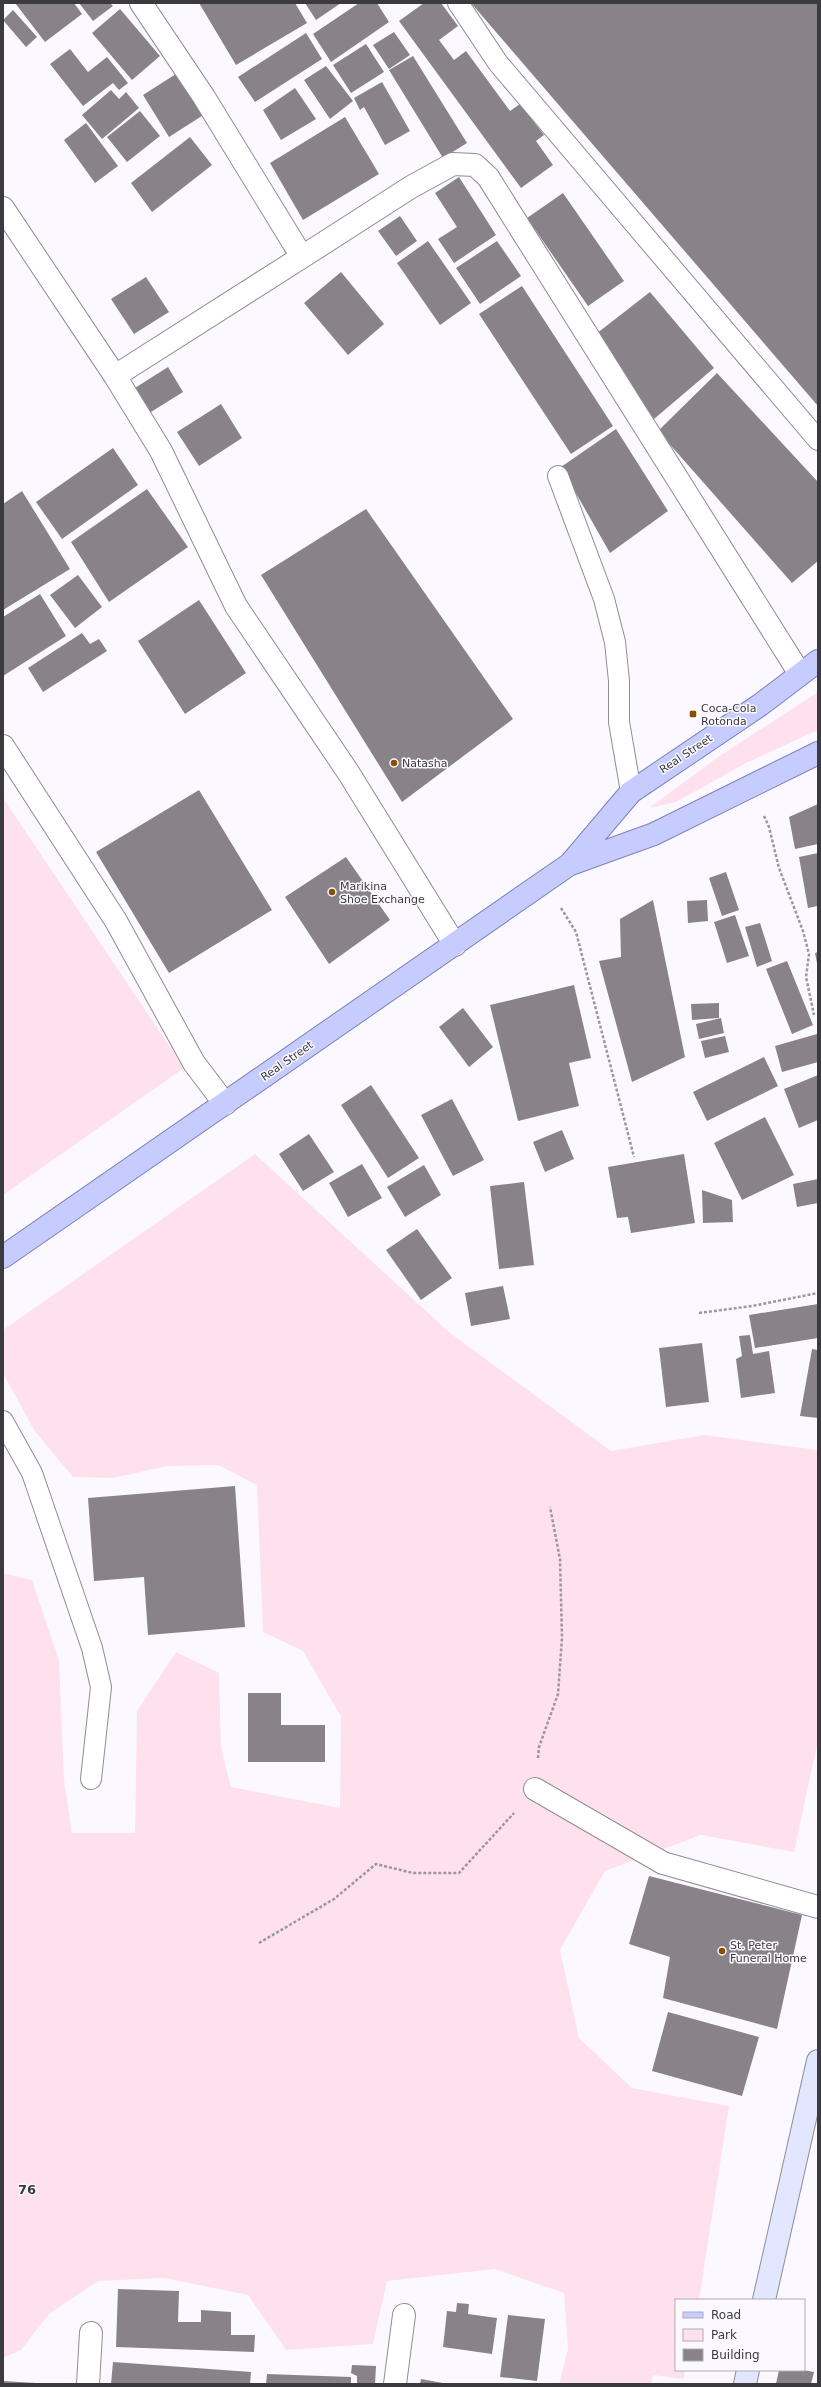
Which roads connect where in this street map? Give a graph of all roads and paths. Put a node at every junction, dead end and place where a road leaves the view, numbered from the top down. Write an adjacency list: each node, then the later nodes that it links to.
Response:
1 (141, 3): 4 (street)
2 (458, 3): 6 (lane)
3 (3, 208): 5 (street)
4 (302, 257): 5 (street); 9 (street)
5 (115, 376): 16 (street)
6 (818, 440)
7 (558, 476): 13 (lane)
8 (818, 661): 9 (main road, Real Street)
9 (800, 674): 13 (main road, Real Street)
10 (3, 746): 18 (street)
11 (818, 753): 12 (main road, Real Street)
12 (749, 786): 14 (main road, Real Street); 17 (path)
13 (631, 792): 14 (main road, Real Street)
14 (570, 864): 15 (main road, Real Street)
15 (544, 882): 16 (main road, Real Street); 19 (path)
16 (455, 945): 18 (main road, Real Street)
17 (814, 1015)
18 (225, 1104): 20 (main road, Real Street)
19 (634, 1157)
20 (3, 1257)
21 (818, 1293): 22 (path)
22 (699, 1313)
23 (3, 1421): 25 (lane)
24 (550, 1507): 26 (path)
25 (91, 1779)
26 (535, 1789): 27 (street); 28 (path)
27 (818, 1907)
28 (259, 1943)
29 (818, 2061): 30 (main road)
30 (764, 2299)
31 (404, 2315): 35 (street)
32 (91, 2333): 34 (street)
33 (748, 2371): 36 (main road)
34 (88, 2384)
35 (394, 2384)
36 (745, 2384)

